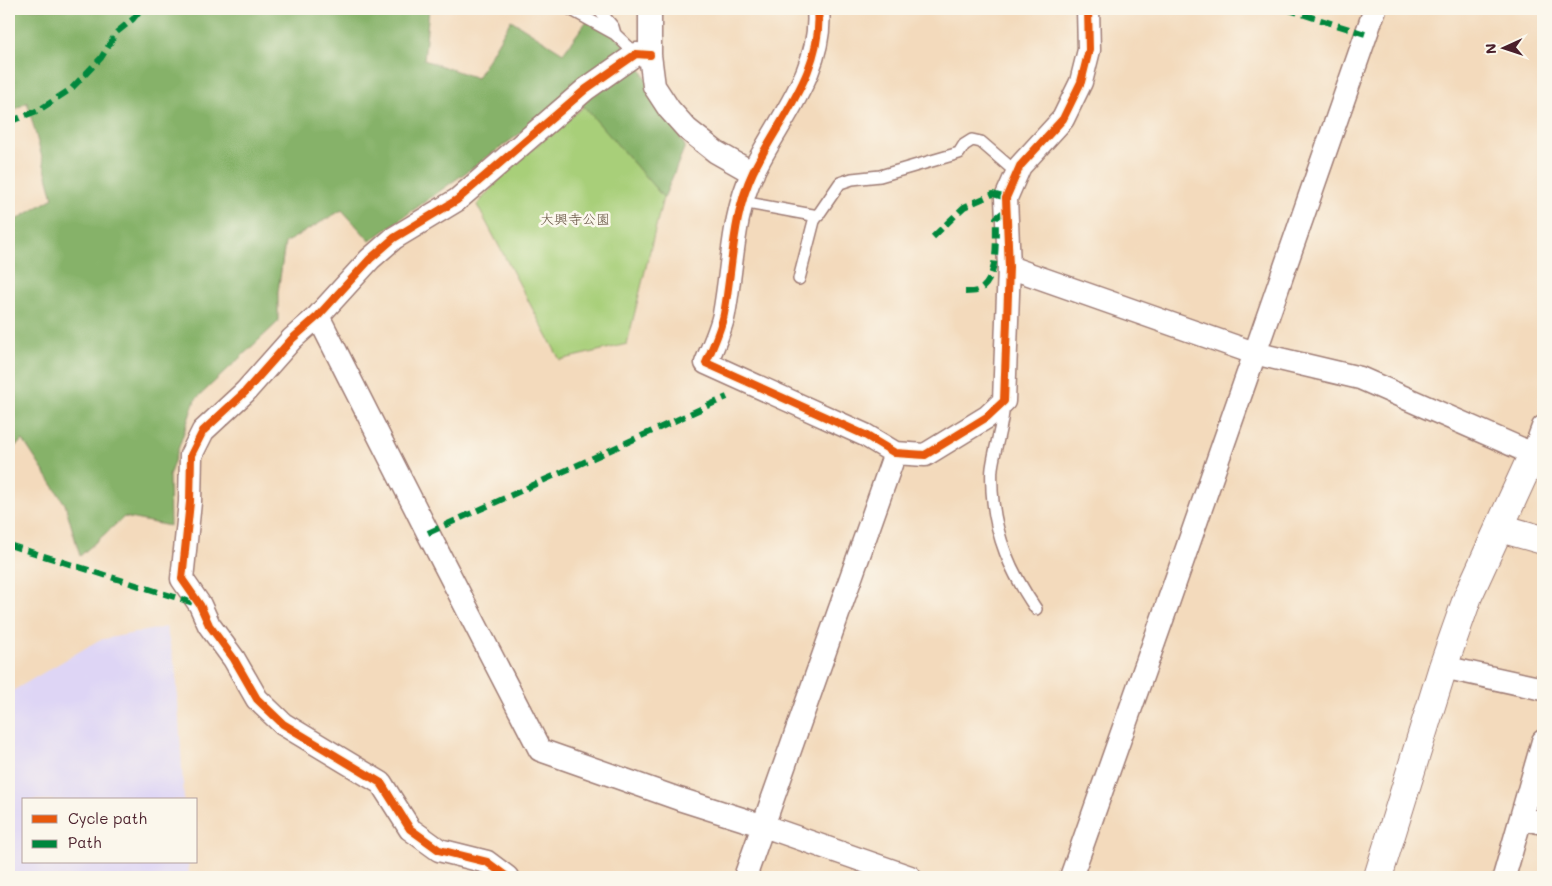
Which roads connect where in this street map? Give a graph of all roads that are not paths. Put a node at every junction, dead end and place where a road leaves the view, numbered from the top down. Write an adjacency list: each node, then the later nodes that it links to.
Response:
1 (570, 9): 7 (lane)
2 (598, 9): 7 (lane)
3 (650, 9): 8 (street)
4 (818, 9): 9 (street)
5 (1088, 9): 10 (street)
6 (1375, 9): 16 (street)
7 (616, 34): 8 (lane)
8 (643, 55): 9 (street); 15 (street)
9 (753, 172): 11 (street)
10 (1017, 173): 12 (lane); 13 (street)
11 (742, 202): 12 (lane); 19 (street)
12 (818, 216): 14 (lane)
13 (1009, 267): 16 (street); 17 (street)
14 (800, 279)
15 (318, 316): 29 (street); 30 (street)
16 (1254, 353): 20 (street); 33 (street)
17 (1004, 401): 19 (street); 23 (lane)
18 (1543, 427): 20 (street)
19 (895, 453): 29 (street)
20 (1533, 454): 21 (street)
21 (1500, 528): 22 (street); 24 (street)
22 (1543, 540)
23 (1036, 609)
24 (1443, 667): 25 (street); 34 (street)
25 (1543, 690)
26 (1543, 741): 27 (street)
27 (1520, 818): 28 (street); 35 (street)
28 (1543, 823)
29 (764, 826): 31 (street); 32 (street)
30 (507, 877)
31 (745, 877)
32 (910, 877)
33 (1071, 877)
34 (1378, 877)
35 (1504, 877)

